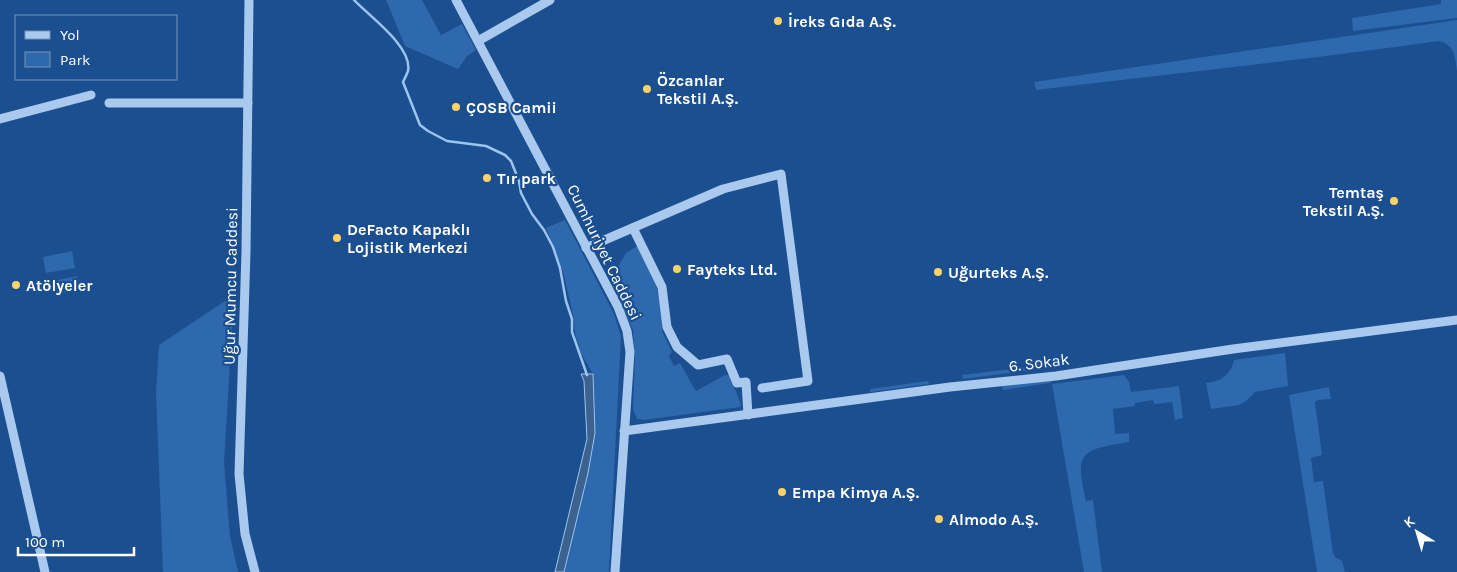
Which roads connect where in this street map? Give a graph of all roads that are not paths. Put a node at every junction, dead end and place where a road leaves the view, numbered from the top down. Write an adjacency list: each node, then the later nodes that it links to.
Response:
1 (249, 0): 7 (street, Uğur Mumcu Caddesi)
2 (456, 0): 4 (street, Cumhuriyet Caddesi)
3 (550, 0): 4 (street)
4 (478, 41): 10 (street, Cumhuriyet Caddesi)
5 (91, 95): 8 (street)
6 (109, 103): 7 (street)
7 (248, 103): 17 (street, Uğur Mumcu Caddesi)
8 (0, 119)
9 (633, 228): 10 (street); 13 (street); 14 (street)
10 (586, 248): 15 (street, Cumhuriyet Caddesi)
11 (1457, 320): 14 (street, 6. Sokak)
12 (0, 376): 16 (street)
13 (762, 388)
14 (748, 415): 15 (street, 6. Sokak)
15 (624, 431): 18 (street, Cumhuriyet Caddesi)
16 (45, 572)
17 (255, 572)
18 (615, 572)

